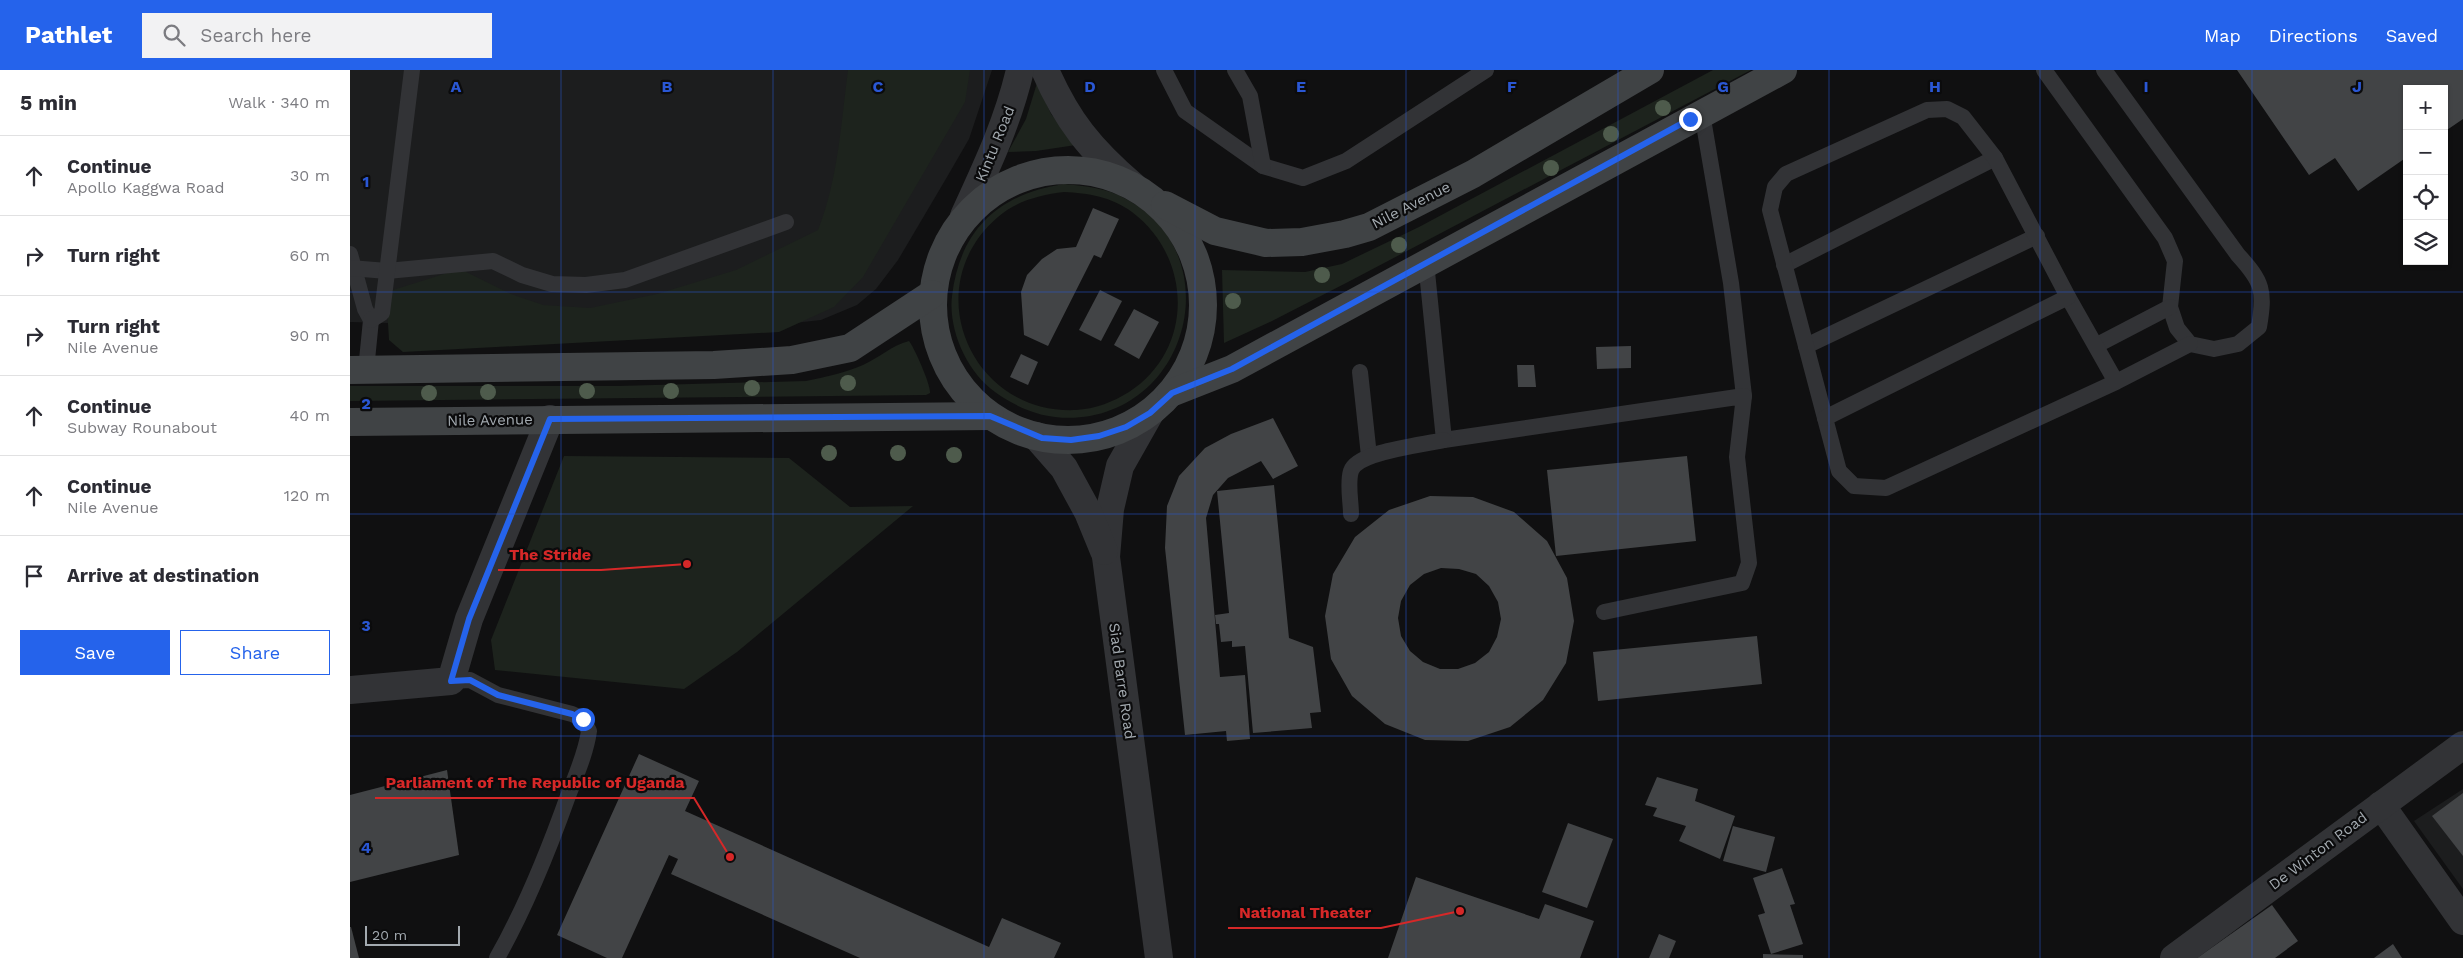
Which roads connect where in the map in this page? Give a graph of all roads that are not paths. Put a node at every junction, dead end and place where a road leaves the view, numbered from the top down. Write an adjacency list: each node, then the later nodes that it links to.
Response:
1 (412, 70): 21 (lane)
2 (1020, 70): 15 (street, Kintu Road)
3 (1045, 70): 14 (street)
4 (1164, 70): 13 (lane)
5 (1235, 70): 13 (lane)
6 (1486, 70): 13 (lane)
7 (1650, 70): 14 (main road, Nile Avenue)
8 (1783, 70): 11 (main road)
9 (2104, 70): 26 (lane)
10 (2049, 72): 24 (lane)
11 (1702, 113): 18 (main road); 33 (lane)
12 (1995, 158): 17 (lane); 20 (lane); 20 (lane)
13 (1263, 166)
14 (1143, 192): 15 (main road, Nile Avenue); 32 (main road)
15 (964, 216): 22 (main road, Nile Avenue)
16 (786, 222): 21 (lane)
17 (2037, 236): 23 (lane); 28 (lane)
18 (1426, 262): 32 (main road); 40 (lane)
19 (352, 263): 21 (lane); 25 (lane)
20 (1784, 265): 28 (lane)
21 (387, 271): 25 (lane)
22 (932, 294): 29 (main road); 35 (main road, Nile Avenue)
23 (2068, 297): 27 (lane); 36 (lane)
24 (2170, 307): 26 (lane); 27 (lane)
25 (371, 320): 29 (lane)
26 (2190, 344): 31 (lane)
27 (2097, 345): 31 (lane)
28 (1806, 346): 36 (lane)
29 (358, 370)
30 (1360, 372): 41 (lane)
31 (2116, 382): 36 (lane)
32 (1172, 393): 34 (main road)
33 (1744, 396): 40 (lane); 44 (lane)
34 (1150, 413): 39 (main road); 43 (street, Siad Barre Road)
35 (990, 416): 37 (main road, Nile Avenue); 39 (main road)
36 (1824, 418)
37 (550, 419): 38 (main road, Nile Avenue); 45 (street)
38 (350, 422)
39 (1036, 436): 43 (street)
40 (1444, 440): 41 (lane)
41 (1369, 456): 42 (lane)
42 (1351, 514)
43 (1106, 557): 51 (street, Siad Barre Road)
44 (1604, 612)
45 (451, 681): 46 (street); 50 (lane)
46 (350, 690)
47 (2463, 745): 48 (street, De Winton Road)
48 (2381, 805): 49 (street); 52 (street, De Winton Road)
49 (2463, 921)
50 (497, 958)
51 (1159, 958)
52 (2174, 958)

